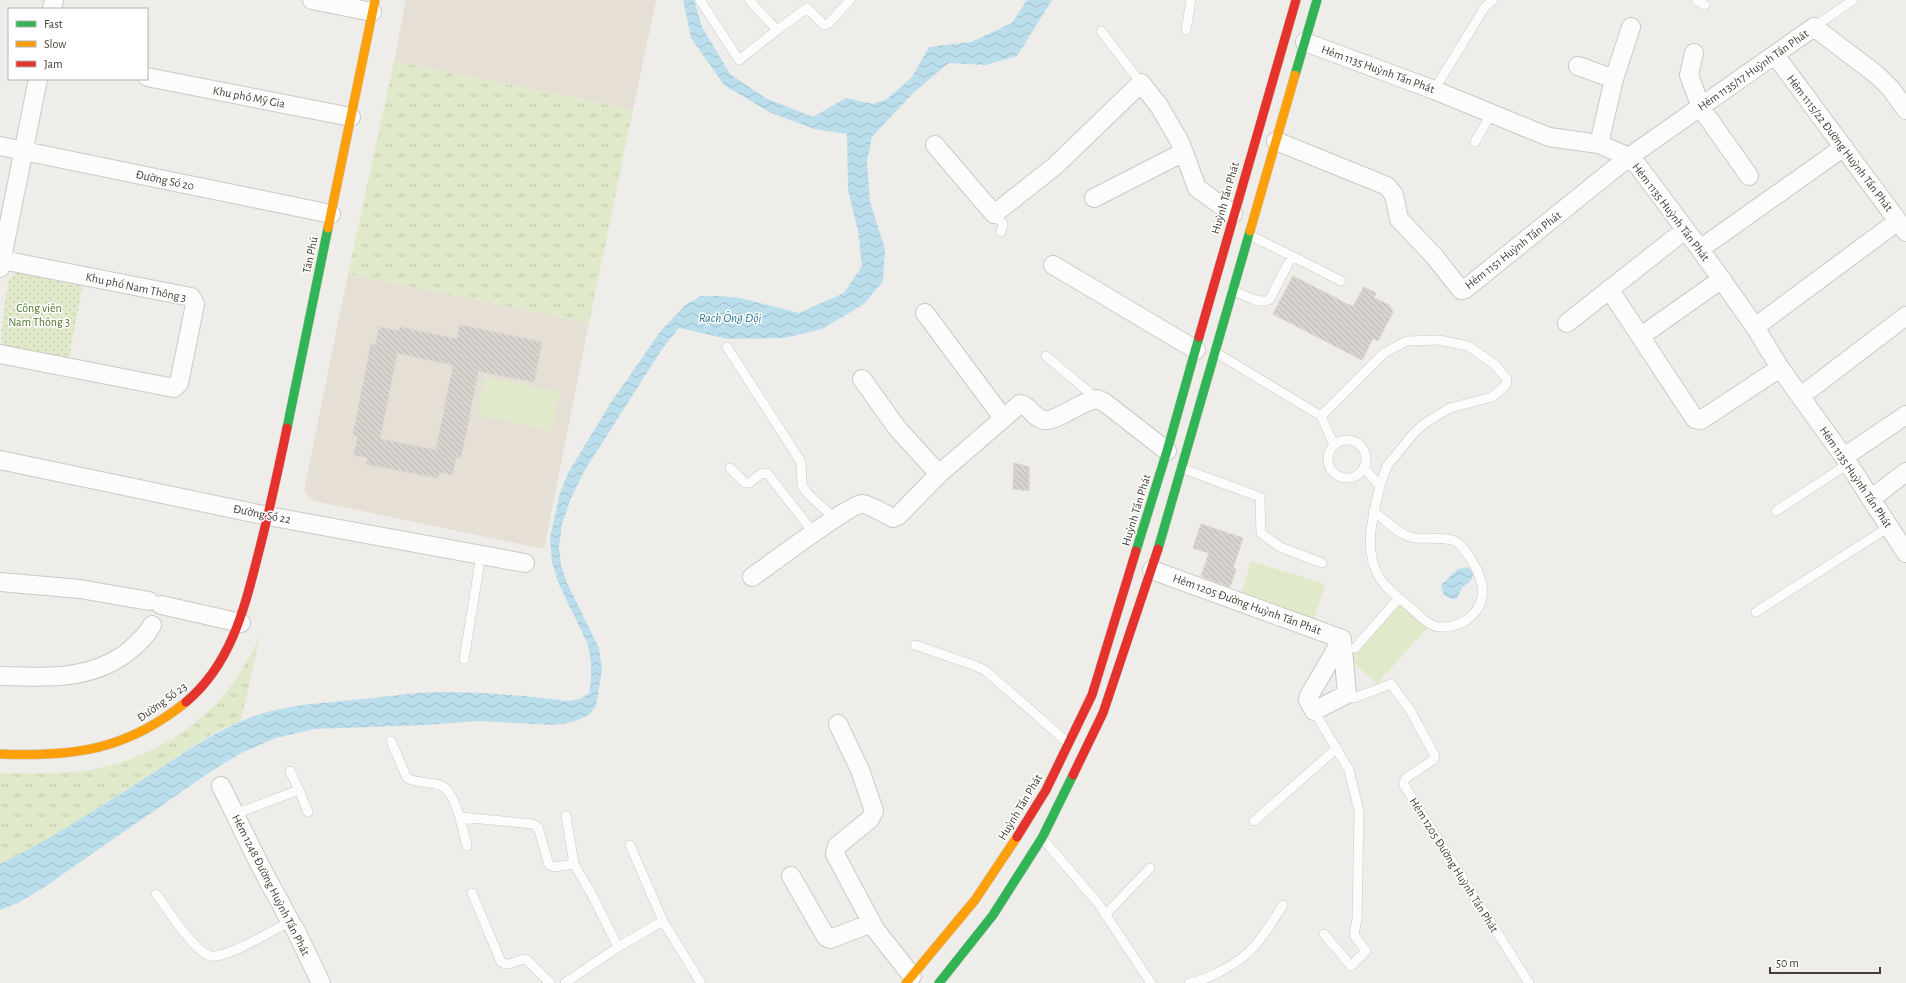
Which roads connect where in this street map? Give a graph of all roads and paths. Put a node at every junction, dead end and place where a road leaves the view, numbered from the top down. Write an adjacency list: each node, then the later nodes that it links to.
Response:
1 (312, 0): 12 (street)
2 (700, 0): 15 (lane)
3 (749, 0): 15 (lane)
4 (850, 0): 15 (lane)
5 (1191, 0): 16 (lane)
6 (1296, 0): 31 (main road, Huỳnh Tấn Phát)
7 (1317, 0): 18 (main road)
8 (1494, 0): 26 (lane)
9 (1696, 0): 11 (lane)
10 (1853, 0): 14 (lane)
11 (1705, 5)
12 (373, 6): 30 (main road, Tân Phú)
13 (1631, 27): 23 (street)
14 (1814, 27): 20 (street, Hẻm 1135/17 Huỳnh Tấn Phát); 28 (street, Hẻm 1135/17 Huỳnh Tấn Phát)
15 (776, 30)
16 (1186, 30)
17 (1101, 31): 25 (lane)
18 (1305, 42): 26 (street, Hẻm 1135 Huỳnh Tấn Phát); 32 (main road)
19 (1694, 53): 27 (street)
20 (1775, 55): 27 (street, Hẻm 1135/17 Huỳnh Tấn Phát); 37 (street, Hẻm 1115/22 Đường Huỳnh Tấn Phát)
21 (1578, 66): 23 (street)
22 (148, 77): 30 (street, Khu phố Mỹ Gia)
23 (1614, 79): 34 (street)
24 (38, 80): 38 (street)
25 (1141, 83): 39 (street); 44 (street)
26 (1434, 90): 29 (street, Hẻm 1135 Huỳnh Tấn Phát)
27 (1701, 108): 40 (street, Hẻm 1135/17 Huỳnh Tấn Phát); 41 (street)
28 (1906, 110)
29 (1492, 112): 33 (lane); 34 (street, Hẻm 1135 Huỳnh Tấn Phát)
30 (351, 118): 43 (main road, Tân Phú)
31 (1256, 136): 32 (main road); 45 (main road, Huỳnh Tấn Phát)
32 (1276, 141): 40 (street, Hẻm 1151 Huỳnh Tấn Phát); 49 (main road)
33 (1475, 142)
34 (1599, 144): 40 (street, Hẻm 1135 Huỳnh Tấn Phát)
35 (936, 145): 44 (street)
36 (0, 146): 38 (street, Đường Số 20)
37 (1844, 147): 46 (street, Hẻm 1115/22 Đường Huỳnh Tấn Phát); 50 (street)
38 (23, 150): 43 (street, Đường Số 20); 52 (street)
39 (1184, 152): 42 (street); 45 (street)
40 (1629, 157): 47 (street, Hẻm 1135 Huỳnh Tấn Phát)
41 (1749, 176)
42 (1094, 198)
43 (331, 214): 88 (main road, Tân Phú)
44 (994, 214): 48 (lane)
45 (1233, 214): 64 (main road, Huỳnh Tấn Phát)
46 (1902, 226): 61 (street)
47 (1685, 230): 50 (street, Hẻm 1135 Huỳnh Tấn Phát); 56 (street)
48 (1001, 232)
49 (1248, 235): 51 (lane); 57 (main road)
50 (1700, 249): 54 (street, Hẻm 1135 Huỳnh Tấn Phát)
51 (1292, 256): 55 (lane); 57 (lane)
52 (1, 264): 66 (street, Khu phố Nam Thông 3)
53 (1053, 265): 64 (street)
54 (1722, 279): 61 (street, Hẻm 1135 Huỳnh Tấn Phát); 62 (street)
55 (1341, 281)
56 (1608, 289): 60 (street); 62 (street)
57 (1232, 290): 65 (main road)
58 (925, 313): 74 (street)
59 (1906, 316): 70 (street)
60 (1567, 323)
61 (1756, 327): 68 (street, Hẻm 1135 Huỳnh Tấn Phát)
62 (1641, 336): 68 (street)
63 (727, 347): 89 (lane)
64 (1196, 350): 76 (main road, Huỳnh Tấn Phát)
65 (1215, 352): 73 (lane); 80 (main road)
66 (0, 354)
67 (1046, 356): 71 (lane)
68 (1780, 368): 70 (street, Hẻm 1135 Huỳnh Tấn Phát)
69 (862, 379): 83 (street)
70 (1801, 396): 78 (street, Hẻm 1135 Huỳnh Tấn Phát)
71 (1097, 399): 74 (street); 76 (street)
72 (1906, 415): 78 (street)
73 (1321, 416): 75 (lane); 84 (lane)
74 (1003, 418): 83 (street)
75 (1334, 445): 81 (lane); 81 (lane)
76 (1165, 456): 80 (main road); 94 (main road, Huỳnh Tấn Phát)
77 (0, 460): 88 (street, Đường Số 22)
78 (1846, 461): 85 (street, Hẻm 1135 Huỳnh Tấn Phát); 87 (lane)
79 (730, 468): 91 (lane)
80 (1181, 468): 95 (lane); 97 (main road)
81 (1364, 468): 84 (lane)
82 (1906, 472): 85 (street)
83 (939, 474): 89 (street)
84 (1380, 486): 86 (lane)
85 (1871, 499): 90 (street, Hẻm 1135 Huỳnh Tấn Phát)
86 (1374, 511): 100 (lane); 100 (lane)
87 (1776, 511)
88 (268, 516): 93 (street, Đường Số 22); 103 (main road, Đường Số 23)
89 (835, 519): 91 (street)
90 (1889, 527): 92 (street, Hẻm 1135 Huỳnh Tấn Phát); 102 (lane)
91 (814, 533): 98 (street)
92 (1906, 553)
93 (481, 555): 96 (street, Đường Số 22); 106 (lane)
94 (1132, 562): 97 (main road); 112 (main road, Huỳnh Tấn Phát)
95 (1322, 562)
96 (526, 563)
97 (1152, 570): 104 (street, Hẻm 1205 Đường Huỳnh Tấn Phát); 123 (main road)
98 (752, 577)
99 (0, 582): 101 (street)
100 (1399, 598): 104 (lane)
101 (155, 603): 103 (street); 107 (street)
102 (1756, 612)
103 (240, 623): 114 (main road, Đường Số 23)
104 (1349, 643): 108 (street); 109 (street)
105 (915, 645): 112 (lane)
106 (464, 659)
107 (0, 676)
108 (1347, 694): 109 (street); 146 (lane, Hẻm 1205 Đường Huỳnh Tấn Phát)
109 (1314, 711): 113 (lane)
110 (838, 724): 135 (street)
111 (391, 741): 121 (lane)
112 (1068, 744): 138 (main road, Huỳnh Tấn Phát)
113 (1337, 748): 122 (lane); 136 (lane)
114 (0, 754)
115 (290, 771): 117 (lane)
116 (221, 786): 119 (street, Hẻm 1248 Đường Huỳnh Tấn Phát)
117 (299, 790): 118 (lane); 119 (lane)
118 (308, 812)
119 (235, 814): 134 (street, Hẻm 1248 Đường Huỳnh Tấn Phát)
120 (566, 816): 126 (lane)
121 (460, 817): 125 (lane); 126 (lane)
122 (1254, 822)
123 (1042, 838): 132 (lane); 143 (main road)
124 (630, 845): 133 (lane)
125 (467, 846)
126 (574, 864): 137 (lane)
127 (1150, 868): 132 (lane)
128 (791, 876): 135 (street)
129 (156, 894): 134 (lane)
130 (472, 894): 140 (lane)
131 (1283, 905): 145 (lane)
132 (1106, 915): 144 (lane)
133 (663, 921): 137 (lane); 142 (lane)
134 (289, 922): 139 (street, Hẻm 1248 Đường Huỳnh Tấn Phát)
135 (872, 923): 138 (street)
136 (1324, 934)
137 (618, 947): 141 (lane)
138 (909, 980)
139 (321, 983)
140 (550, 983)
141 (565, 983)
142 (701, 983)
143 (939, 983)
144 (1151, 983)
145 (1190, 983)
146 (1528, 983)

